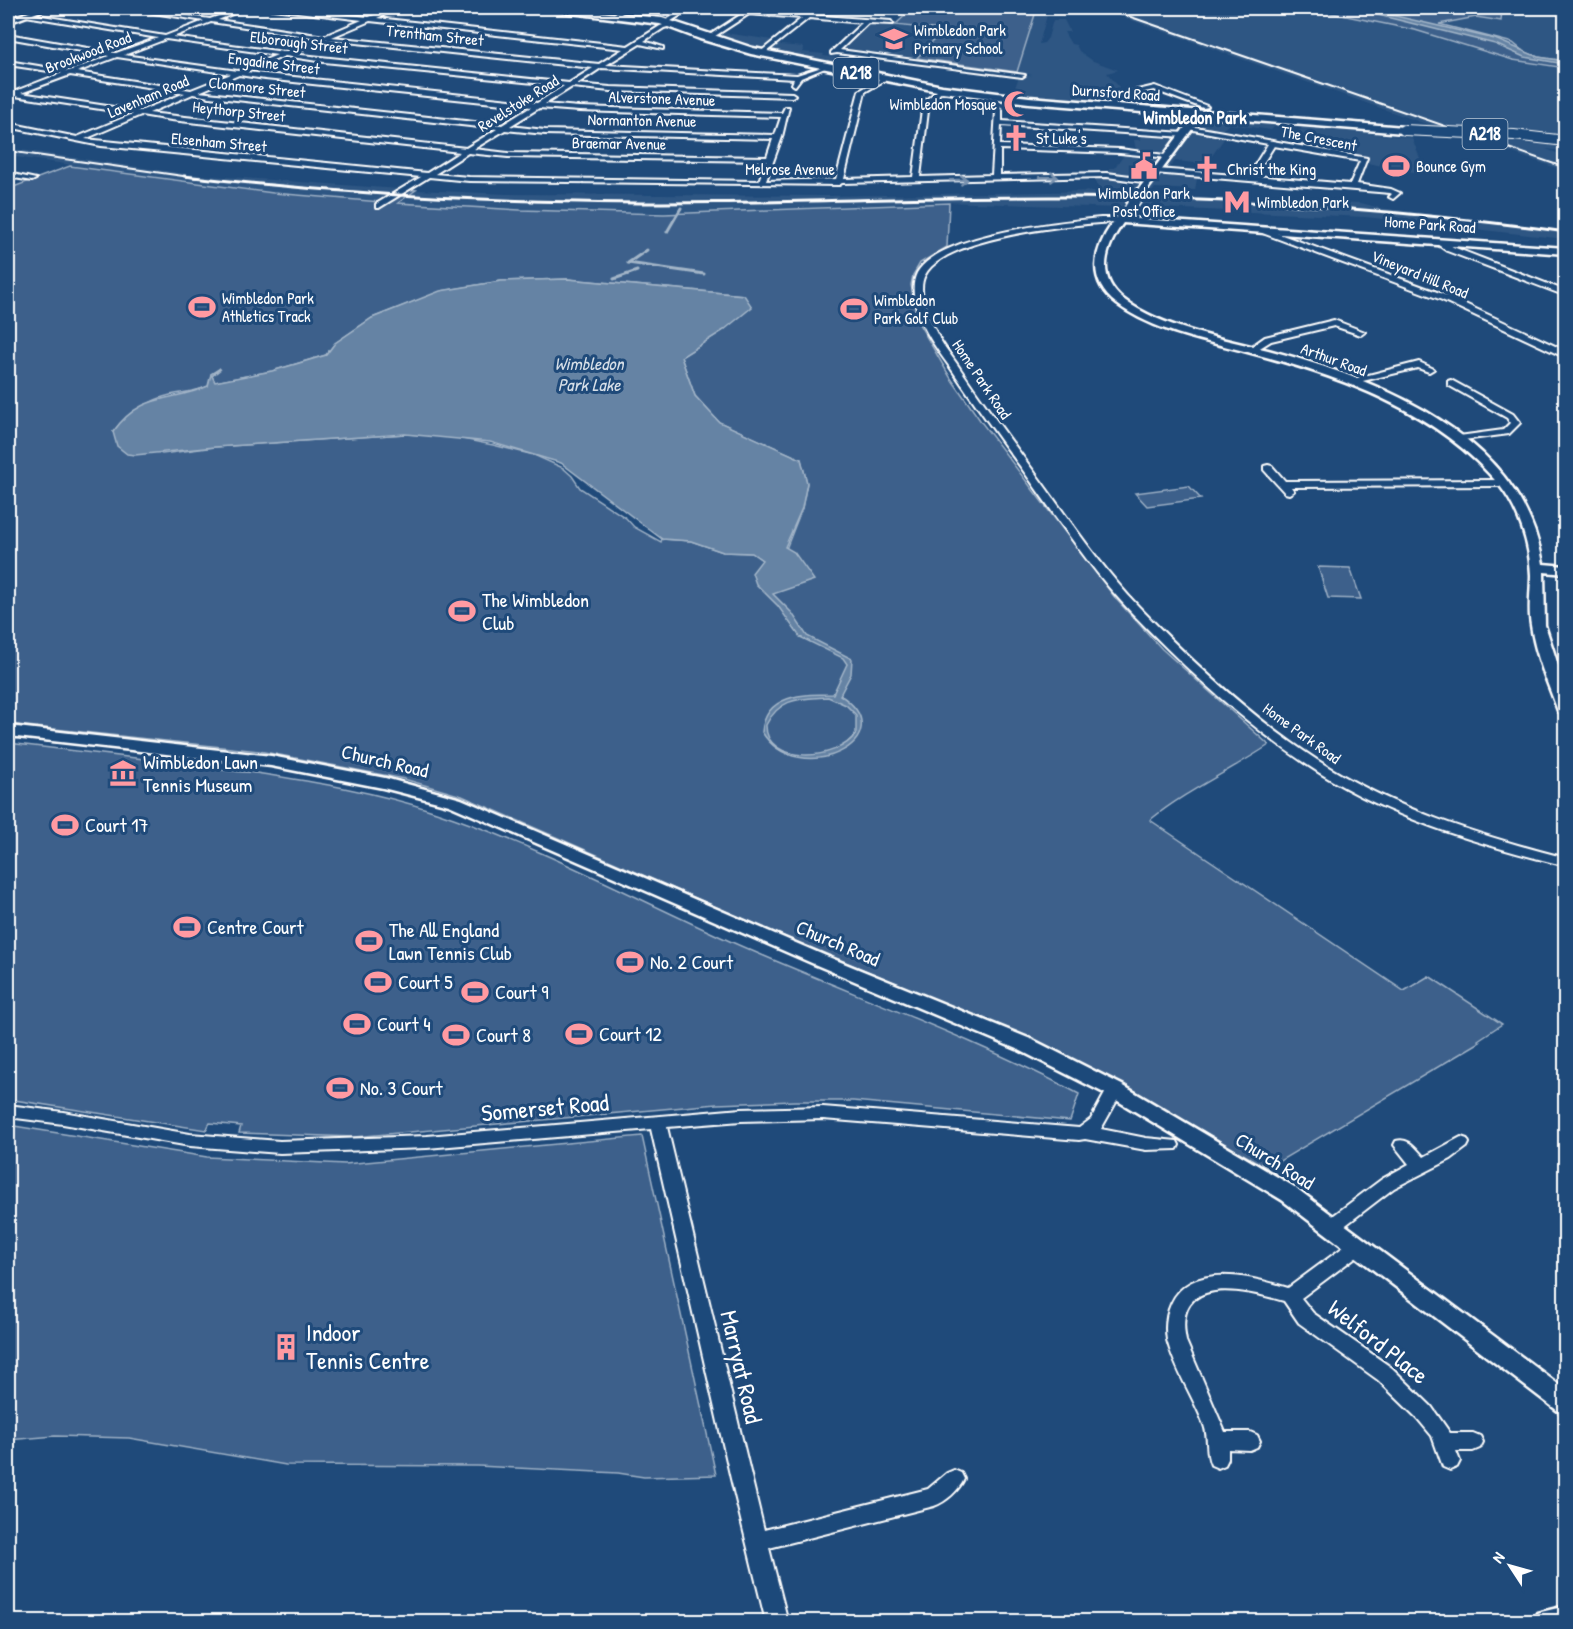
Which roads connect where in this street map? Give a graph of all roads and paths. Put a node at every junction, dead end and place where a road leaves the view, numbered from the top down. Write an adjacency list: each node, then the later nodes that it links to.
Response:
1 (46, 8): 12 (street)
2 (125, 8): 16 (street, Trentham Street)
3 (245, 8): 16 (street, Brookwood Road)
4 (273, 8): 17 (street)
5 (397, 8): 17 (street, Lavenham Road)
6 (535, 8): 7 (main road, A218)
7 (552, 8): 13 (main road, A218)
8 (627, 8): 13 (street)
9 (689, 8): 19 (street, Revelstoke Road)
10 (754, 8): 11 (street)
11 (748, 12): 14 (street); 24 (street)
12 (26, 14): 15 (street); 23 (street, Elborough Street)
13 (614, 16): 19 (main road, A218)
14 (807, 17): 18 (street); 29 (street)
15 (8, 21)
16 (209, 21): 22 (street, Trentham Street); 23 (street, Brookwood Road)
17 (366, 21): 22 (street, Lavenham Road); 26 (street)
18 (866, 22): 20 (street); 28 (street)
19 (669, 23): 24 (main road, Durnsford Road / A218); 25 (street, Revelstoke Road)
20 (891, 23)
21 (8, 36): 31 (street, Engadine Street)
22 (325, 37): 30 (street, Lavenham Road); 33 (street, Trentham Street)
23 (164, 38): 30 (street, Elborough Street); 31 (street, Brookwood Road)
24 (707, 39): 29 (main road, Durnsford Road / A218)
25 (640, 42): 26 (street, Revelstoke Road); 27 (street)
26 (629, 48): 33 (street, Revelstoke Road)
27 (661, 48)
28 (836, 51): 34 (street); 37 (street)
29 (761, 54): 34 (main road, Durnsford Road / A218)
30 (283, 55): 35 (street, Lavenham Road); 40 (street, Elborough Street)
31 (117, 56): 35 (street, Engadine Street); 36 (street, Brookwood Road)
32 (8, 63): 36 (street, Clonmore Street)
33 (600, 66): 38 (street, Trentham Street); 40 (street, Revelstoke Road)
34 (821, 66): 38 (street); 39 (main road, Durnsford Road / A218)
35 (239, 73): 42 (street, Lavenham Road); 46 (street, Engadine Street)
36 (67, 74): 42 (street, Clonmore Street); 43 (street, Brookwood Road)
37 (1022, 75)
38 (798, 77): 44 (street)
39 (883, 79): 41 (main road, Durnsford Road / A218); 72 (street)
40 (570, 86): 44 (street, Elborough Street); 46 (street, Revelstoke Road)
41 (942, 89): 45 (main road, Durnsford Road / A218); 69 (street)
42 (191, 93): 49 (street, Lavenham Road); 53 (street, Clonmore Street)
43 (10, 94): 49 (street, Heythorp Street)
44 (792, 95): 50 (street)
45 (1009, 98): 47 (main road, Durnsford Road / A218); 51 (street)
46 (538, 106): 50 (street, Alverstone Avenue); 53 (street, Revelstoke Road)
47 (1112, 106): 48 (main road, Durnsford Road / A218); 48 (street)
48 (1203, 110): 54 (street, Arthur Road); 57 (main road, Durnsford Road / A218, bridge)
49 (141, 113): 56 (street, Lavenham Road); 60 (street, Heythorp Street)
50 (785, 115): 55 (street)
51 (998, 123): 54 (street, The Crescent); 59 (street)
52 (8, 125): 56 (street, Elsenham Street)
53 (505, 127): 55 (street, Normanton Avenue); 60 (street, Revelstoke Road)
54 (1187, 131): 58 (street, The Crescent); 61 (street, Arthur Road)
55 (779, 136): 62 (street)
56 (76, 140): 65 (street, Elsenham Street)
57 (1566, 141)
58 (1273, 142): 67 (street); 73 (street, The Crescent)
59 (997, 147): 61 (street); 66 (street)
60 (468, 150): 62 (street, Braemar Avenue); 65 (street, Revelstoke Road)
61 (1168, 156): 63 (street, Arthur Road)
62 (771, 159): 71 (street)
63 (1157, 171): 67 (street); 70 (street, Arthur Road)
64 (8, 175): 68 (street)
65 (430, 175): 71 (street, Melrose Avenue); 75 (street, Revelstoke Road)
66 (998, 178): 69 (street, Melrose Avenue, one-way to 66); 70 (street, Melrose Avenue, one-way to 70)
67 (1250, 179): 73 (street)
68 (32, 180)
69 (916, 181): 72 (street, Melrose Avenue)
70 (1150, 181): 76 (street, Arthur Road, bridge)
71 (762, 183): 72 (street, Melrose Avenue)
72 (839, 183)
73 (1353, 186): 74 (street)
74 (1393, 197)
75 (379, 206)
76 (1120, 220): 77 (street, Home Park Road); 82 (street, Arthur Road); 98 (street, Home Park Road)
77 (1260, 228): 78 (street, Home Park Road); 83 (street, Vineyard Hill Road)
78 (1440, 242): 79 (street, Home Park Road); 80 (street)
79 (1566, 251)
80 (1566, 294)
81 (1361, 332): 82 (street)
82 (1252, 349): 85 (street, Arthur Road)
83 (1566, 355)
84 (1429, 369): 85 (street)
85 (1350, 381): 87 (street, Arthur Road)
86 (1453, 386): 87 (street)
87 (1459, 439): 89 (street, Arthur Road)
88 (1268, 468): 90 (street)
89 (1504, 483): 90 (street); 92 (street, Arthur Road)
90 (1284, 484): 91 (street)
91 (1292, 493)
92 (1537, 567): 93 (street); 94 (street, Arthur Road)
93 (1566, 570)
94 (1549, 669): 95 (street); 96 (street, Arthur Road)
95 (1566, 670)
96 (1566, 711)
97 (8, 731): 99 (street, Church Road)
98 (1566, 862)
99 (1115, 1090): 102 (street); 107 (street, Church Road)
100 (8, 1112): 101 (street, Somerset Road)
101 (658, 1123): 102 (street, Somerset Road); 114 (street, Marryat Road)
102 (1088, 1133): 105 (street, Somerset Road)
103 (1461, 1143): 106 (street)
104 (1402, 1144): 106 (street)
105 (1171, 1145)
106 (1421, 1165): 107 (street)
107 (1332, 1226): 108 (street, Church Road)
108 (1359, 1245): 109 (street, Welford Place); 110 (street, Church Road)
109 (1290, 1296): 111 (street); 112 (street, Welford Place)
110 (1566, 1404)
111 (1250, 1441)
112 (1473, 1442)
113 (954, 1479): 114 (street)
114 (757, 1541): 116 (street, Marryat Road)
115 (1566, 1618): 117 (street)
116 (777, 1622)
117 (1546, 1622)

